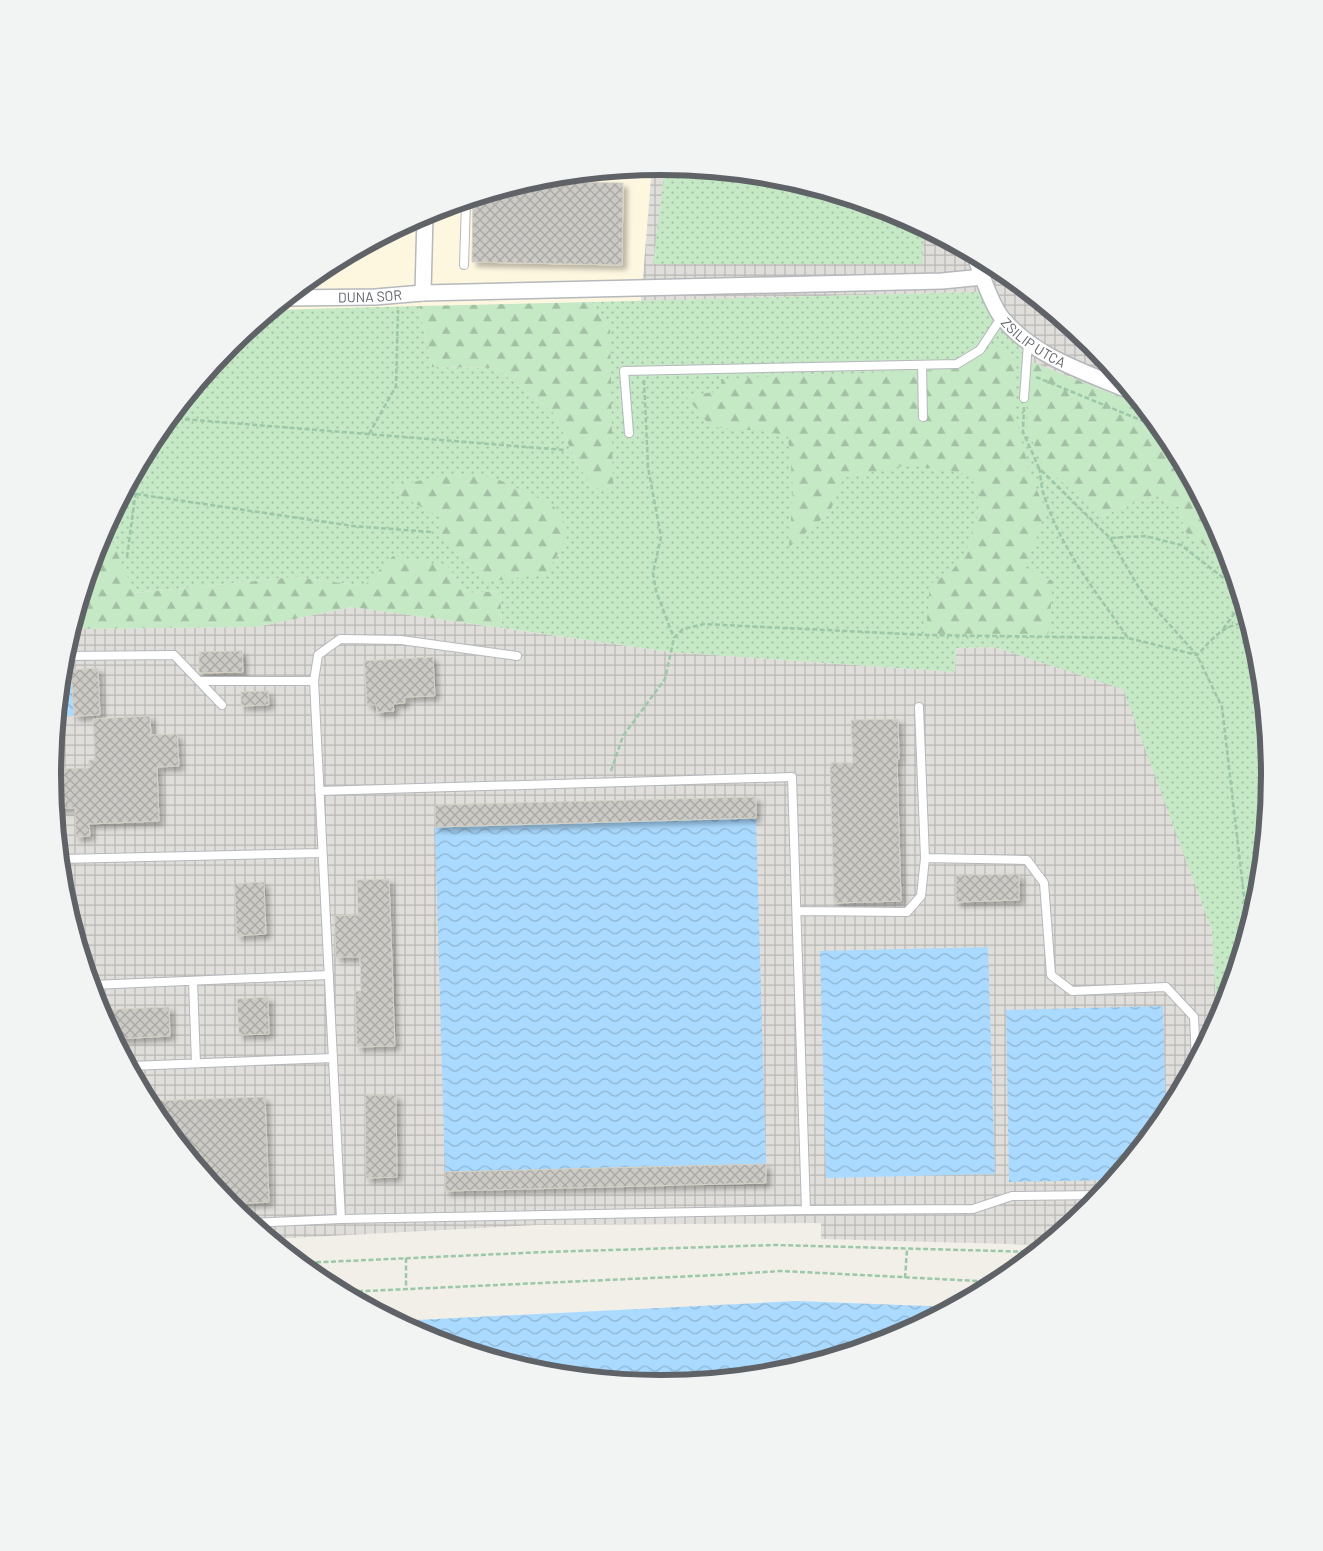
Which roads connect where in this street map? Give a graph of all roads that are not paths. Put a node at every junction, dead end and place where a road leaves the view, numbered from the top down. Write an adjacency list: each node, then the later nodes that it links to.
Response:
1 (466, 208): 3 (lane)
2 (425, 224): 6 (street)
3 (464, 265)
4 (979, 266): 5 (street, ZSILIP UTCA)
5 (983, 277): 6 (street, DUNA SOR); 8 (street, ZSILIP UTCA)
6 (423, 293): 7 (street, DUNA SOR)
7 (298, 298)
8 (1001, 318): 9 (street, ZSILIP UTCA); 10 (lane)
9 (1028, 343): 11 (street, ZSILIP UTCA); 12 (lane)
10 (922, 365): 13 (lane); 14 (lane)
11 (1117, 385)
12 (1024, 398)
13 (923, 416)
14 (629, 433)
15 (73, 656): 18 (lane)
16 (517, 656): 17 (lane)
17 (314, 681): 18 (lane); 21 (lane)
18 (200, 682): 19 (lane)
19 (222, 705)
20 (919, 707): 23 (lane)
21 (319, 791): 22 (lane); 25 (lane)
22 (322, 853): 24 (lane); 26 (lane)
23 (924, 858): 25 (lane); 29 (lane)
24 (67, 859)
25 (797, 911): 34 (lane)
26 (329, 974): 27 (lane); 30 (lane)
27 (193, 981): 28 (lane); 31 (lane)
28 (99, 985)
29 (1195, 1049)
30 (333, 1058): 31 (lane); 35 (lane)
31 (196, 1063): 32 (lane)
32 (136, 1066)
33 (1091, 1195): 34 (lane)
34 (806, 1210): 35 (lane)
35 (341, 1219): 36 (lane)
36 (261, 1223)

